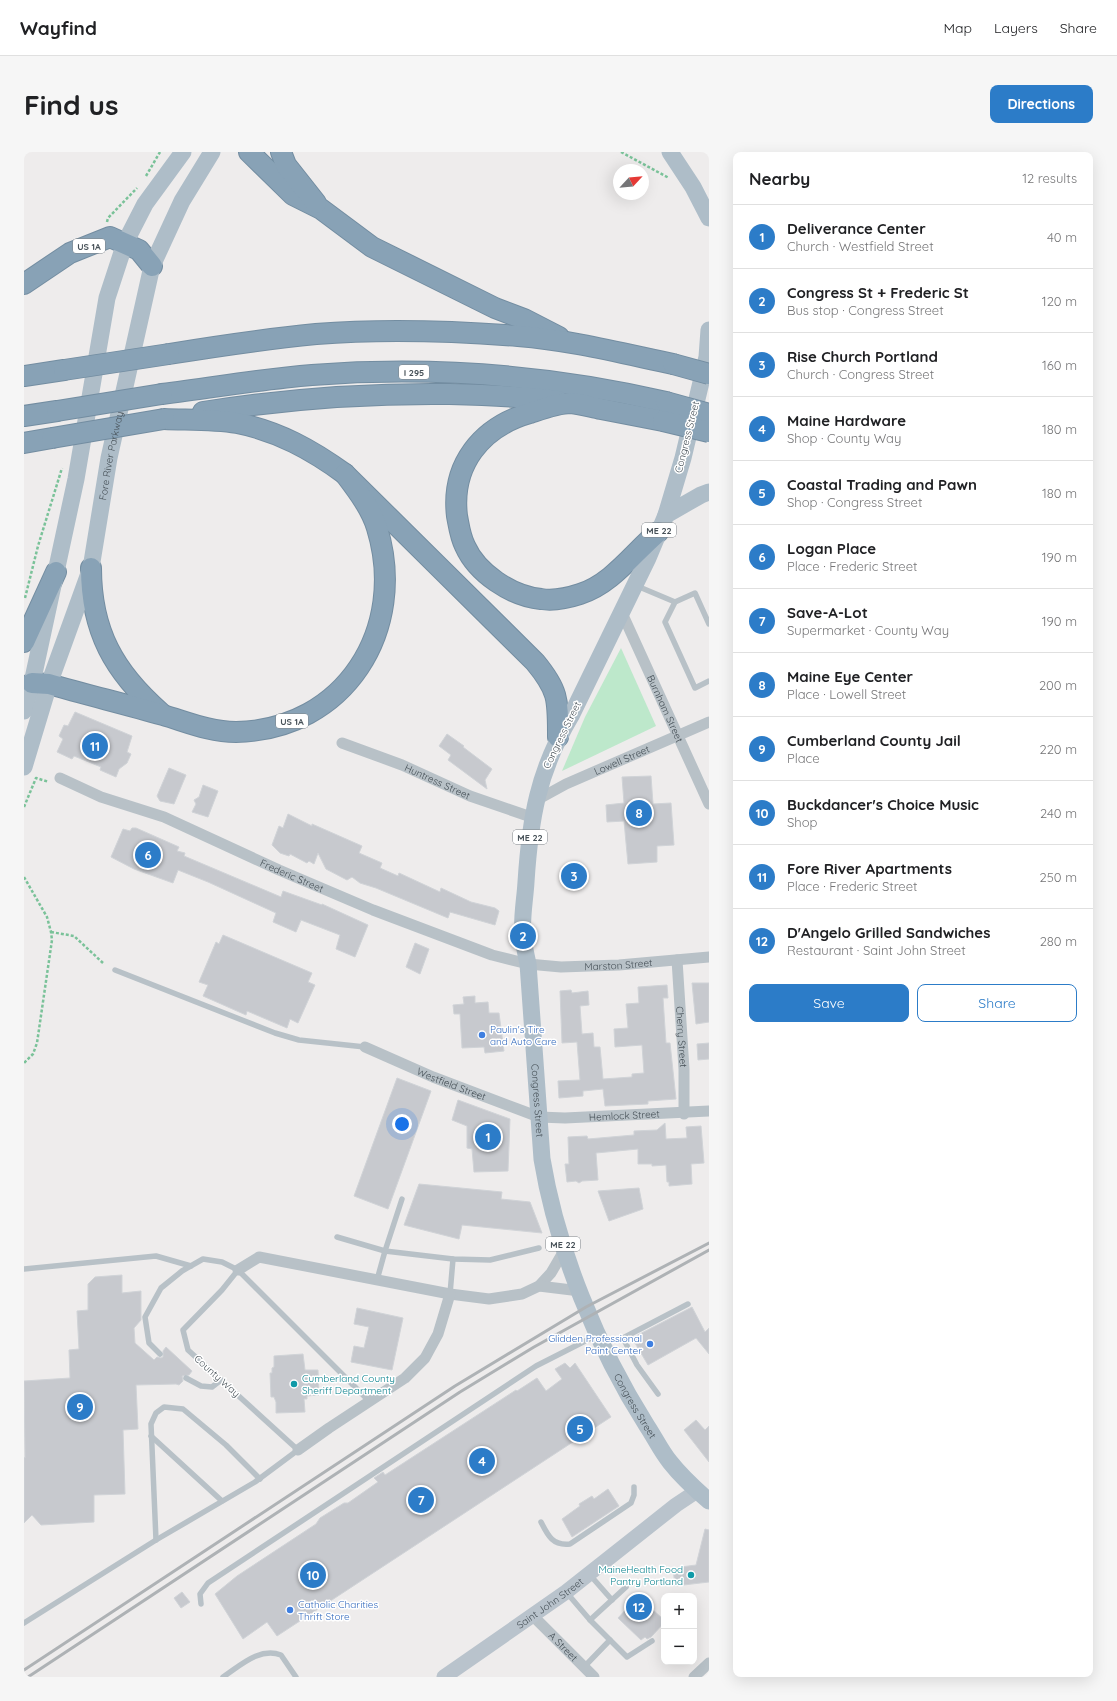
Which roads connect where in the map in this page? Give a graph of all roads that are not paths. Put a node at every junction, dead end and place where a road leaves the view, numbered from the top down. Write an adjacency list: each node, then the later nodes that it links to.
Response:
1 (183, 152): 8 (main road, Fore River Parkway)
2 (212, 152): 9 (main road, Fore River Parkway)
3 (249, 152): 6 (highway)
4 (281, 152): 6 (highway)
5 (670, 152): 7 (main road)
6 (321, 209): 12 (highway)
7 (709, 218)
8 (125, 243): 9 (highway, US 1A); 10 (highway, US 1A); 26 (main road, Fore River Parkway)
9 (152, 266): 25 (main road, Fore River Parkway)
10 (24, 284)
11 (709, 330): 24 (main road, Congress Street / ME 22)
12 (571, 343): 13 (highway, bridge); 14 (highway, bridge)
13 (709, 374)
14 (24, 376)
15 (570, 403): 16 (highway); 19 (highway); 24 (highway)
16 (665, 412): 17 (highway, I 295, bridge); 18 (highway, I 295, bridge); 20 (highway, bridge)
17 (709, 414)
18 (24, 416)
19 (164, 419): 21 (highway, US 1A, bridge); 22 (highway, US 1A)
20 (709, 432)
21 (24, 443)
22 (345, 474): 35 (highway, US 1A); 38 (highway)
23 (709, 492): 24 (main road)
24 (662, 524): 27 (main road, Congress Street / ME 22)
25 (91, 568): 33 (main road, Fore River Parkway); 35 (highway)
26 (56, 572): 31 (highway); 33 (main road, Fore River Parkway)
27 (635, 585): 28 (lane); 29 (main road, Congress Street / ME 22)
28 (675, 602): 30 (lane); 32 (lane)
29 (622, 613): 37 (street, Burnham Street); 38 (main road, Congress Street / ME 22)
30 (709, 624)
31 (24, 642)
32 (709, 682)
33 (41, 684): 34 (main road, Fore River Parkway); 35 (highway, US 1A); 40 (main road, Fore River Parkway)
34 (24, 712)
35 (164, 716)
36 (709, 722): 37 (street, Lowell Street)
37 (679, 736): 42 (street, Lowell Street); 43 (street, Burnham Street)
38 (558, 737): 42 (main road, Congress Street / ME 22)
39 (342, 743): 44 (street, Huntress Street)
40 (24, 767)
41 (60, 778): 47 (street, Frederic Street)
42 (535, 801): 44 (main road, Congress Street / ME 22)
43 (709, 804)
44 (534, 818): 47 (main road, Congress Street / ME 22)
45 (709, 957): 46 (street, Marston Street)
46 (677, 960): 47 (street, Marston Street); 51 (street, Cherry Street)
47 (528, 964): 52 (main road, Congress Street / ME 22)
48 (115, 970): 49 (lane)
49 (365, 1047): 52 (street, Westfield Street)
50 (709, 1111): 51 (street, Hemlock Street)
51 (684, 1114): 52 (street, Hemlock Street)
52 (539, 1117): 56 (main road, Congress Street / ME 22)
53 (402, 1199): 57 (lane)
54 (337, 1237): 57 (lane)
55 (539, 1248): 58 (lane)
56 (565, 1249): 63 (street, County Way); 64 (main road, Congress Street / ME 22)
57 (385, 1251): 58 (lane); 62 (lane)
58 (453, 1259): 65 (lane)
59 (191, 1266): 60 (lane); 61 (lane); 68 (lane)
60 (24, 1269)
61 (238, 1270): 62 (street, County Way); 70 (lane, County Way); 72 (lane)
62 (377, 1280): 65 (street, County Way)
63 (539, 1286): 64 (street); 65 (street, County Way)
64 (580, 1291): 67 (main road, Congress Street / ME 22)
65 (450, 1294): 72 (street)
66 (688, 1304): 71 (lane)
67 (598, 1335): 77 (main road, Congress Street / ME 22); 85 (lane)
68 (160, 1354)
69 (186, 1378): 70 (lane)
70 (221, 1380): 74 (lane, County Way)
71 (658, 1394)
72 (369, 1401): 74 (street)
73 (151, 1436): 75 (lane); 78 (lane); 80 (lane)
74 (298, 1450): 75 (lane)
75 (260, 1479): 78 (lane)
76 (634, 1488): 79 (lane)
77 (705, 1491): 81 (main road, Saint John Street)
78 (222, 1501): 80 (lane)
79 (541, 1522)
80 (156, 1540): 88 (lane)
81 (589, 1574): 83 (main road, Saint John Street); 84 (lane)
82 (626, 1587): 84 (lane)
83 (566, 1592): 86 (main road, Saint John Street); 87 (lane)
84 (612, 1600): 87 (lane)
85 (201, 1604)
86 (533, 1616): 92 (street, A Street); 95 (main road, Saint John Street)
87 (590, 1620): 89 (lane)
88 (24, 1623)
89 (610, 1640): 90 (lane); 92 (lane)
90 (652, 1641)
91 (709, 1663): 97 (street)
92 (584, 1667): 96 (street, A Street)
93 (223, 1677): 94 (lane)
94 (296, 1677)
95 (444, 1677)
96 (594, 1677)
97 (694, 1677)

